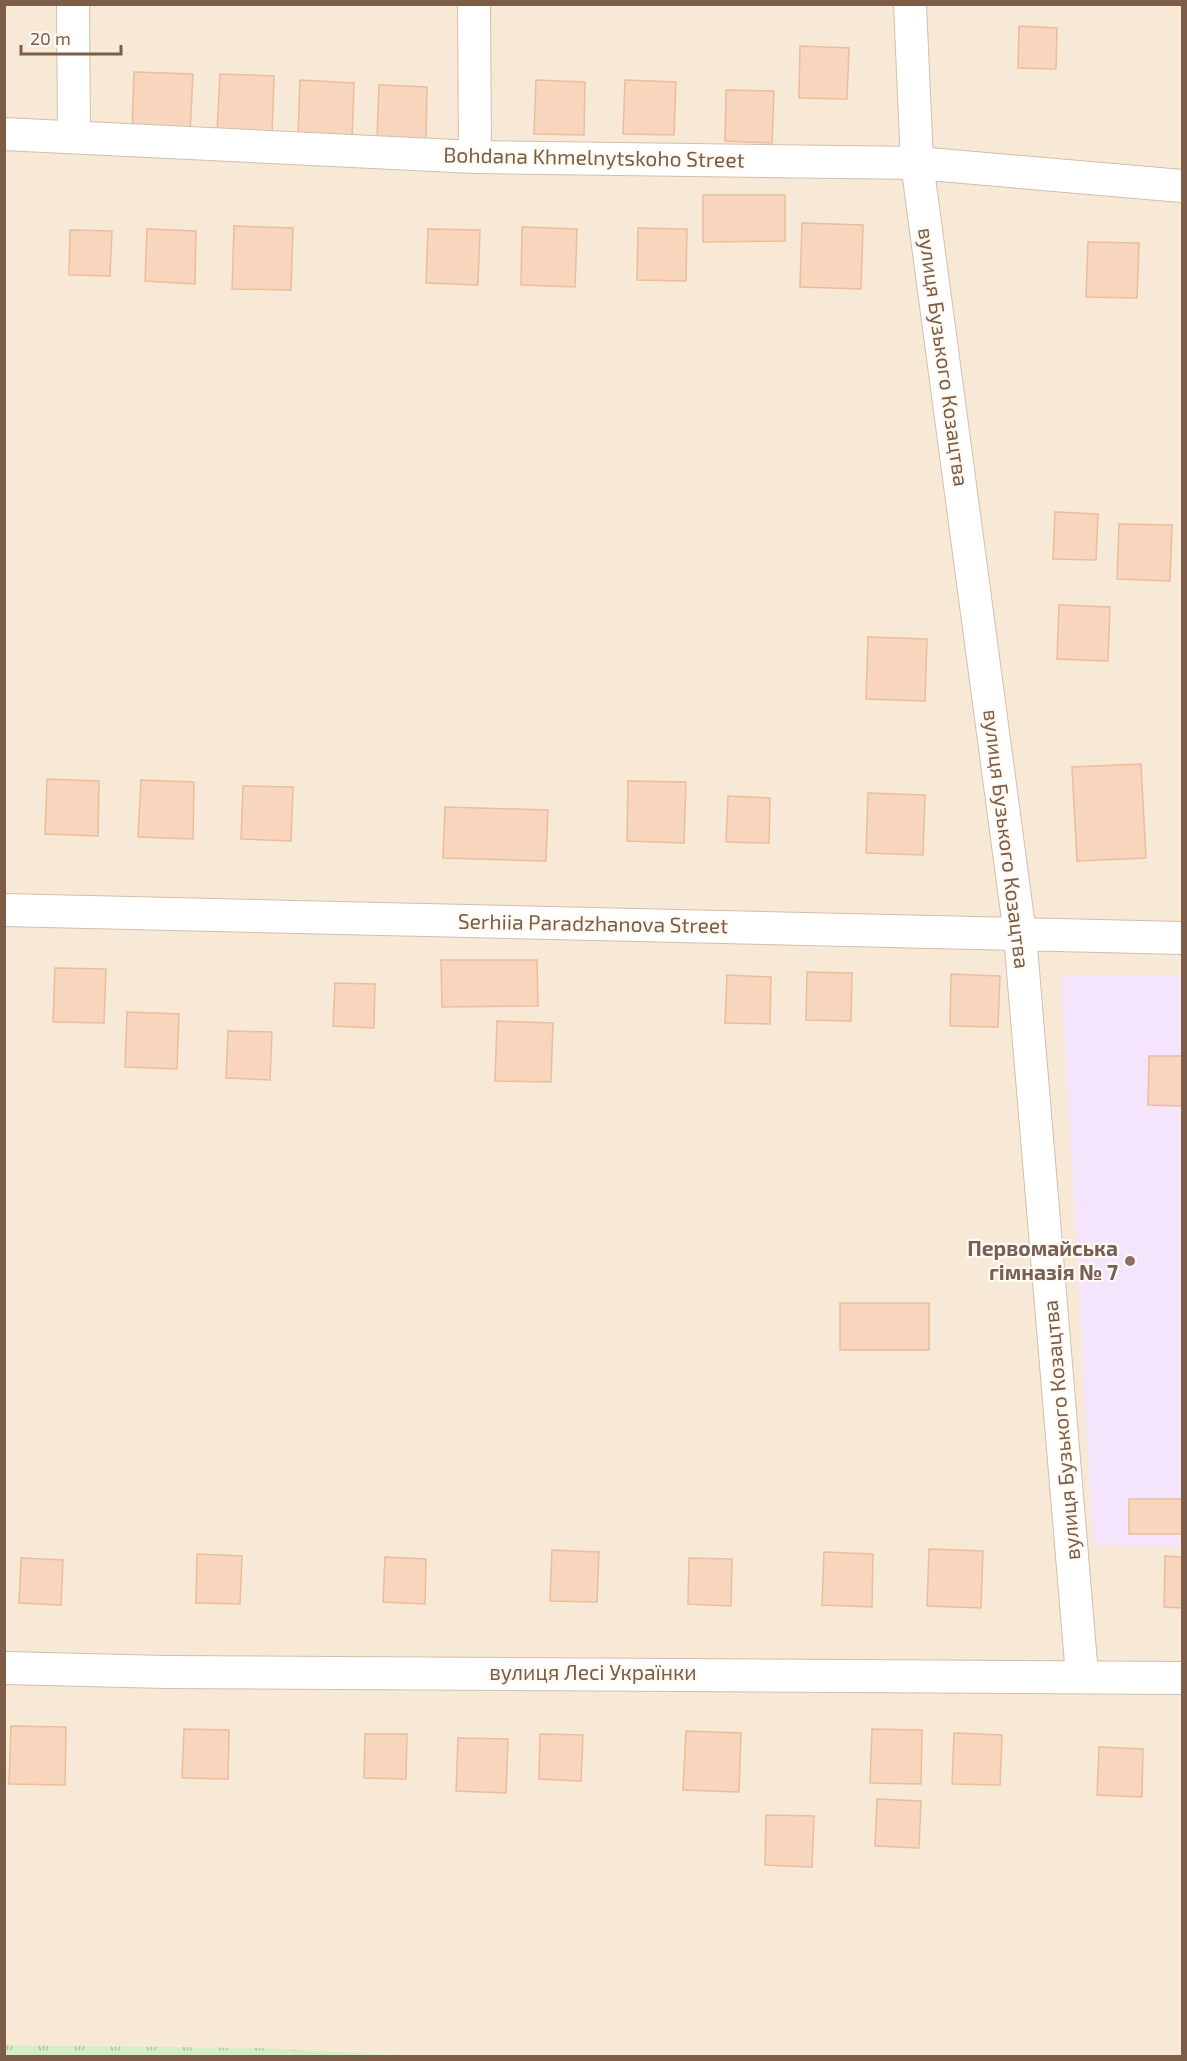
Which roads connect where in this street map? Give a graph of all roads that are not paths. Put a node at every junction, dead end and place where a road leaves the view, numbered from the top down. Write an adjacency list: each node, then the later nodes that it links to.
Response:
1 (73, 4): 5 (street)
2 (474, 4): 6 (street)
3 (910, 4): 7 (street, вулиця Бузького Козацтва)
4 (4, 134): 5 (street, Bohdana Khmelnytskoho Street)
5 (74, 135): 6 (street, Bohdana Khmelnytskoho Street)
6 (475, 157): 7 (street, Bohdana Khmelnytskoho Street)
7 (917, 164): 8 (street, Bohdana Khmelnytskoho Street); 10 (street, вулиця Бузького Козацтва)
8 (1182, 186)
9 (4, 910): 10 (street, Serhiia Paradzhanova Street)
10 (1020, 935): 11 (street, Serhiia Paradzhanova Street); 13 (street, вулиця Бузького Козацтва)
11 (1182, 938)
12 (4, 1668): 13 (street, вулиця Лесі Українки)
13 (1082, 1675): 14 (street, вулиця Лесі Українки)
14 (1182, 1678)

